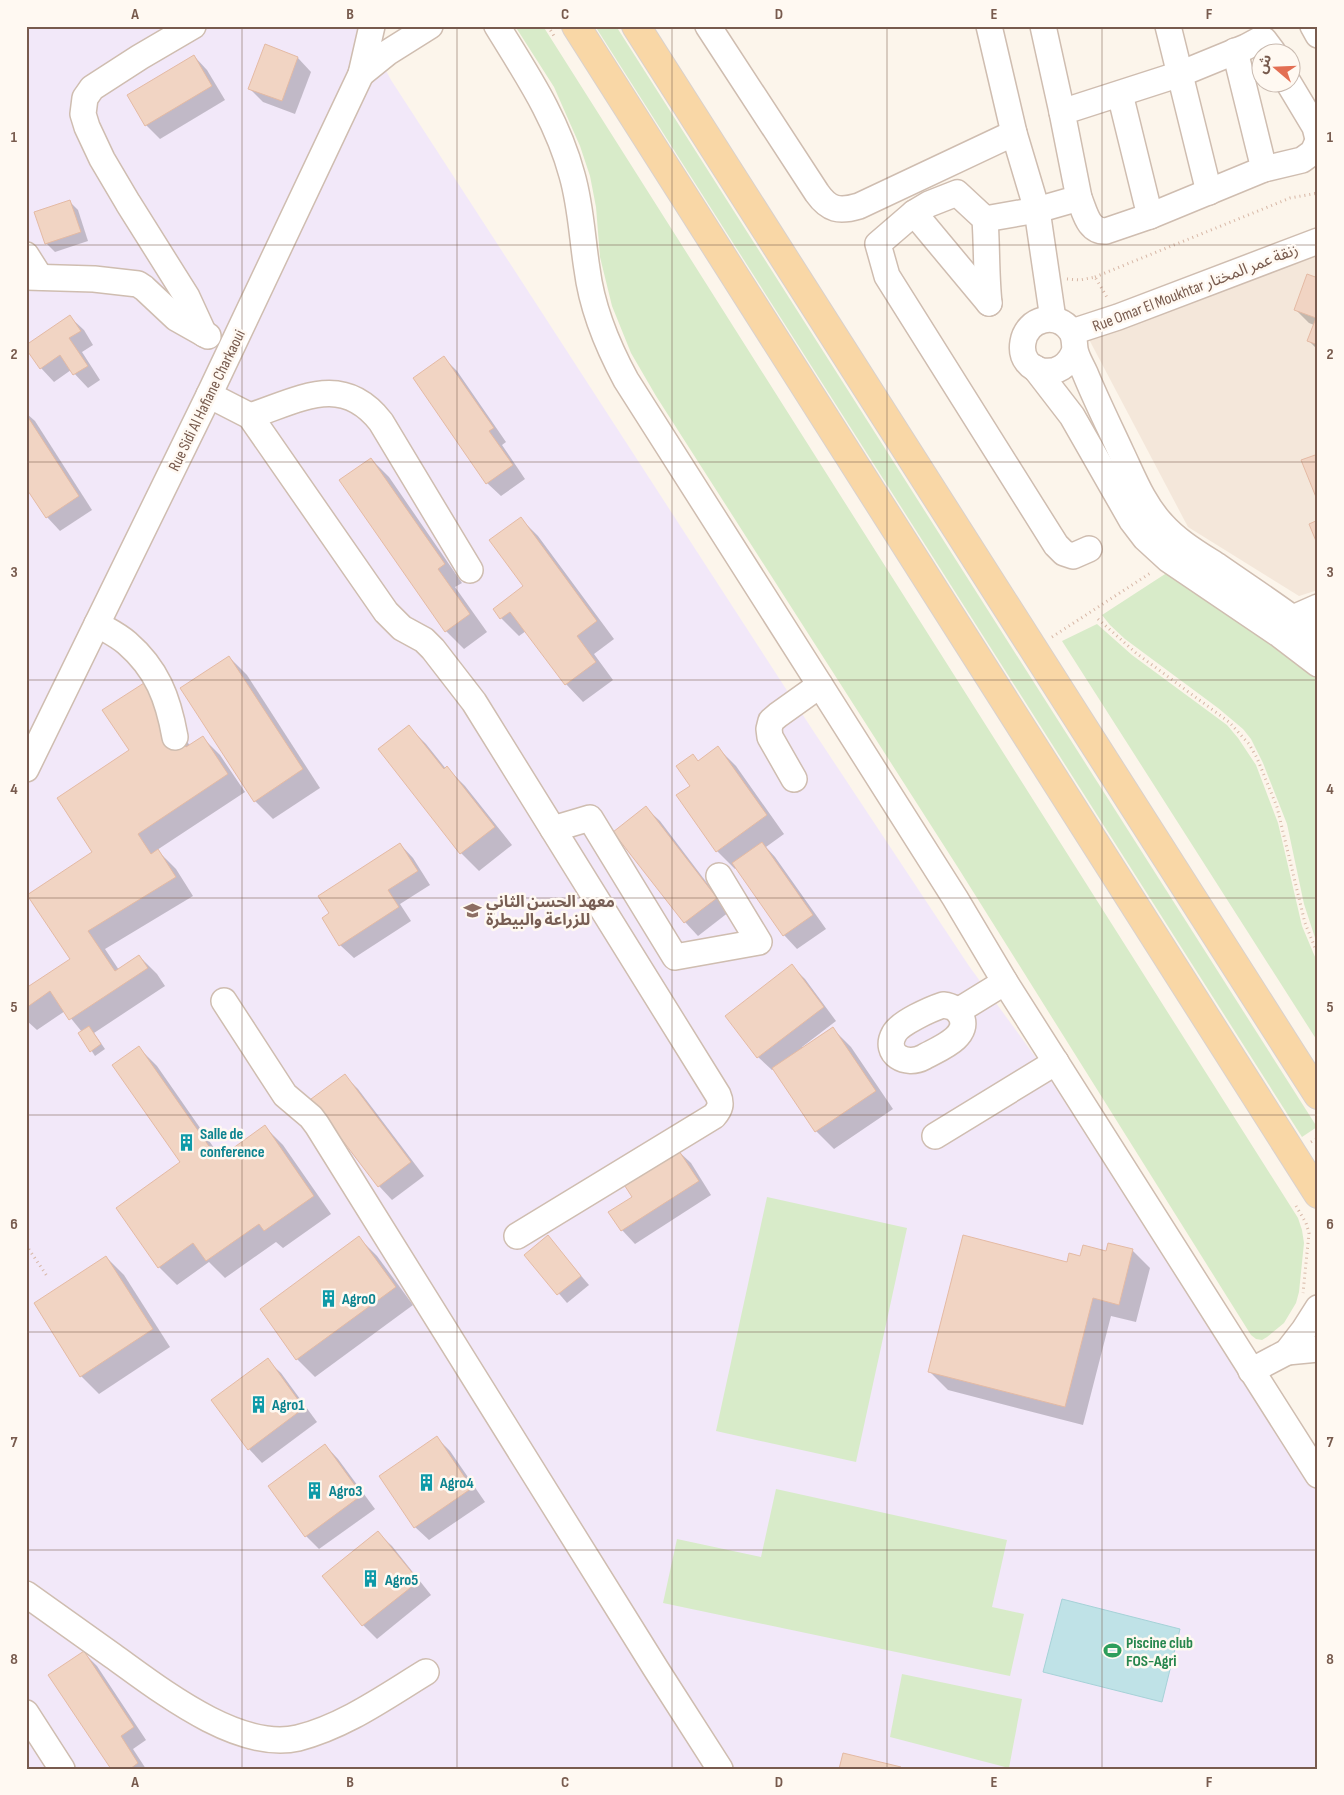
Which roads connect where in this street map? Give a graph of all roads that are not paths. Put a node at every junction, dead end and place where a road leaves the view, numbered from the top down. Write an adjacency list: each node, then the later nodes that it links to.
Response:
1 (193, 26): 32 (street)
2 (372, 26): 15 (street, Rue Sidi Al Hafiane Charkaoui)
3 (430, 26): 15 (street)
4 (497, 26): 45 (street)
5 (576, 26): 57 (main road)
6 (636, 26): 55 (main road)
7 (708, 26): 20 (street)
8 (989, 26): 20 (street)
9 (1043, 26): 19 (street)
10 (1168, 26): 16 (street)
11 (1313, 26): 12 (street)
12 (1318, 36)
13 (1239, 42): 14 (street); 16 (street); 22 (street)
14 (1265, 42)
15 (361, 74): 34 (street, Rue Sidi Al Hafiane Charkaoui)
16 (1180, 74): 18 (street); 23 (street)
17 (1294, 92): 21 (street)
18 (1120, 94): 19 (street); 27 (street)
19 (1062, 112): 24 (street)
20 (1014, 133): 25 (street)
21 (1318, 140): 22 (street)
22 (1264, 169): 23 (street)
23 (1209, 192): 27 (street)
24 (1079, 198): 25 (street); 27 (street)
25 (1037, 210): 28 (street); 33 (street)
26 (914, 213): 28 (street); 28 (street); 38 (street)
27 (1150, 216)
28 (984, 219)
29 (1318, 241): 33 (street, Rue Omar El Moukhtar زنقة عمر المختار)
30 (26, 256): 31 (street)
31 (33, 277): 32 (street)
32 (204, 334): 34 (street)
33 (1067, 334): 35 (street); 35 (street); 41 (street)
34 (232, 346): 36 (street, Rue Sidi Al Hafiane Charkaoui)
35 (1035, 368): 44 (street)
36 (209, 395): 37 (street); 42 (street, Rue Sidi Al Hafiane Charkaoui)
37 (250, 416): 39 (street); 49 (street)
38 (1089, 549)
39 (470, 570)
40 (1318, 607): 41 (street)
41 (1293, 618): 43 (street)
42 (97, 624): 46 (street); 47 (street, Rue Sidi Al Hafiane Charkaoui)
43 (1318, 637)
44 (1318, 664)
45 (820, 685): 48 (street); 51 (street)
46 (175, 736)
47 (26, 769)
48 (794, 779)
49 (553, 829): 50 (street); 58 (street)
50 (719, 876)
51 (1005, 982): 53 (street); 54 (street)
52 (224, 1001): 68 (street)
53 (958, 1011)
54 (1056, 1062): 56 (street); 62 (street)
55 (1318, 1096)
56 (935, 1136)
57 (1305, 1196)
58 (517, 1236)
59 (1310, 1302): 61 (street)
60 (1318, 1350): 61 (street)
61 (1287, 1352): 62 (street)
62 (1251, 1371): 63 (street)
63 (1318, 1475)
64 (26, 1594): 65 (street)
65 (426, 1672)
66 (26, 1713): 67 (street)
67 (62, 1769)
68 (720, 1769)

